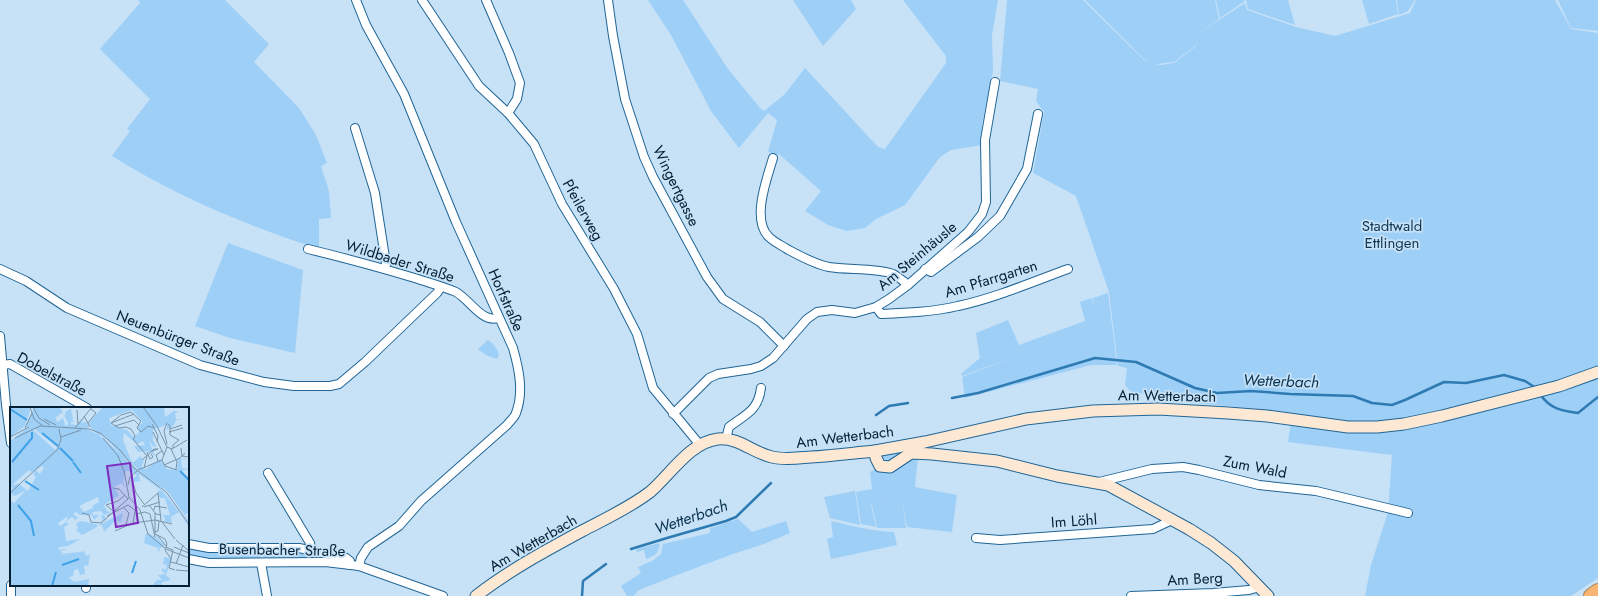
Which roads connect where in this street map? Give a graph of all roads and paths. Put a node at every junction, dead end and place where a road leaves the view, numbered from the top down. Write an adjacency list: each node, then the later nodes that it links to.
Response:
1 (356, 0): 18 (street, Horfstraße)
2 (422, 0): 6 (street, Pfeilerweg)
3 (486, 0): 6 (street)
4 (608, 0): 20 (street, Wingertgasse)
5 (995, 82): 13 (street, Am Steinhäusle)
6 (508, 113): 25 (street, Pfeilerweg)
7 (1038, 114): 13 (street)
8 (355, 128): 12 (street)
9 (773, 158): 15 (street)
10 (308, 249): 12 (street, Wildbader Straße)
11 (0, 269): 16 (street, Neuenbürger Straße)
12 (386, 269): 16 (street, Wildbader Straße)
13 (925, 269): 15 (street, Am Steinhäusle)
14 (1068, 269): 17 (street, Am Pfarrgarten)
15 (908, 285): 17 (street, Am Steinhäusle)
16 (441, 287): 18 (street, Wildbader Straße)
17 (876, 307): 20 (street, Am Steinhäusle)
18 (498, 318): 40 (street, Horfstraße)
19 (0, 336): 21 (street)
20 (784, 346): 25 (street, Am Steinhäusle)
21 (3, 365): 24 (street, Dobelstraße); 26 (street)
22 (1598, 372): 29 (main road, Am Wetterbach)
23 (761, 388): 27 (street)
24 (84, 407)
25 (673, 414): 28 (street, Pfeilerweg)
26 (10, 435)
27 (726, 439): 28 (main road, Am Wetterbach); 29 (main road, Am Wetterbach)
28 (700, 445): 45 (main road, Am Wetterbach)
29 (875, 451): 31 (main road)
30 (268, 473): 36 (street)
31 (1096, 482): 32 (street, Zum Wald); 33 (main road)
32 (1408, 513)
33 (1172, 520): 34 (street, Im Löhl); 41 (main road)
34 (976, 538)
35 (189, 544): 36 (street)
36 (311, 550): 39 (street)
37 (189, 559): 38 (street, Busenbacher Straße)
38 (261, 563): 39 (street, Busenbacher Straße); 43 (street)
39 (350, 565): 40 (street, Busenbacher Straße)
40 (359, 566): 44 (street, Busenbacher Straße)
41 (1260, 587): 46 (street, Am Berg); 47 (main road)
42 (1598, 591): 48 (highway)
43 (267, 596)
44 (443, 596)
45 (476, 596)
46 (1130, 596)
47 (1268, 596)
48 (1591, 596)

